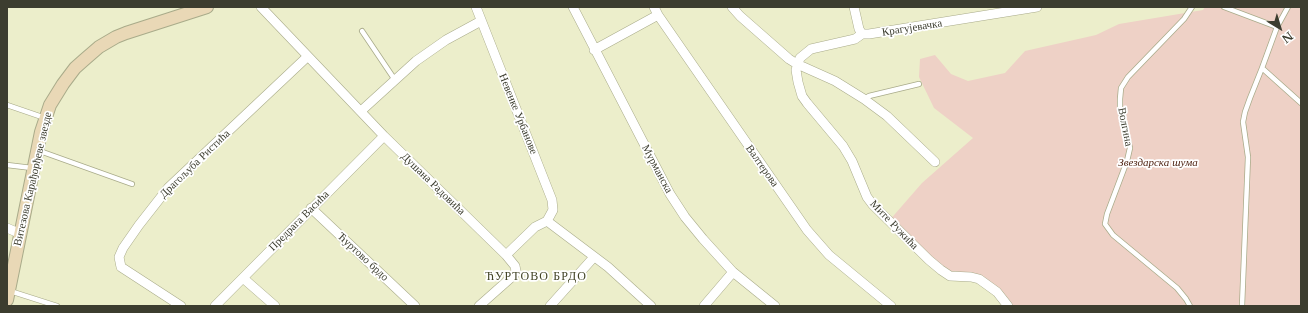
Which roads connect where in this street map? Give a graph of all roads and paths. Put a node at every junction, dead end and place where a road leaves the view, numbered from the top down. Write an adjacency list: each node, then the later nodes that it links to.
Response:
1 (207, 7): 26 (main road, Витезова Карађорђеве звезде)
2 (261, 7): 17 (street, Душана Радовића)
3 (476, 7): 12 (street, Невенке Урбанове)
4 (573, 7): 16 (street, Мурманска)
5 (732, 7): 18 (street)
6 (854, 7): 15 (street)
7 (1037, 7): 15 (street, Крагујевачка)
8 (1192, 7): 54 (lane, Волгина)
9 (1224, 7): 13 (lane)
10 (1288, 7): 13 (lane)
11 (656, 11): 16 (street); 52 (street, Валтерова)
12 (481, 22): 20 (street); 34 (street, Невенке Урбанове)
13 (1277, 27): 19 (lane)
14 (362, 31): 20 (lane)
15 (862, 34): 18 (street, Крагујевачка)
16 (594, 50): 39 (street, Мурманска)
17 (307, 57): 25 (street, Душана Радовића); 43 (street, Драгољуба Ристића)
18 (797, 64): 22 (street); 53 (street, Мите Ружића)
19 (1262, 68): 23 (lane); 55 (lane)
20 (395, 80): 25 (street)
21 (920, 84): 22 (lane)
22 (864, 99): 29 (street)
23 (1301, 103)
24 (7, 105): 26 (lane)
25 (361, 112): 27 (street, Душана Радовића)
26 (45, 118): 28 (main road, Витезова Карађорђеве звезде)
27 (384, 136): 33 (street, Предрага Васића); 37 (street, Душана Радовића)
28 (37, 150): 31 (main road, Витезова Карађорђеве звезде); 32 (lane)
29 (934, 162)
30 (7, 164): 31 (lane)
31 (34, 169): 36 (main road, Витезова Карађорђеве звезде)
32 (132, 184)
33 (311, 208): 40 (street, Предрага Васића); 46 (street, Ћуртово брдо)
34 (547, 221): 37 (street); 38 (street)
35 (7, 228): 36 (street)
36 (21, 234): 41 (main road, Витезова Карађорђеве звезде)
37 (506, 255): 47 (street, Душана Радовића)
38 (594, 257): 48 (street); 49 (street)
39 (733, 272): 50 (street); 51 (street, Мурманска)
40 (243, 278): 44 (street, Предрага Васића); 45 (street)
41 (8, 295): 42 (lane)
42 (57, 306)
43 (181, 306)
44 (214, 306)
45 (275, 306)
46 (415, 306)
47 (479, 306)
48 (550, 306)
49 (652, 306)
50 (704, 306)
51 (775, 306)
52 (891, 306)
53 (1008, 306)
54 (1190, 306)
55 (1242, 306)

